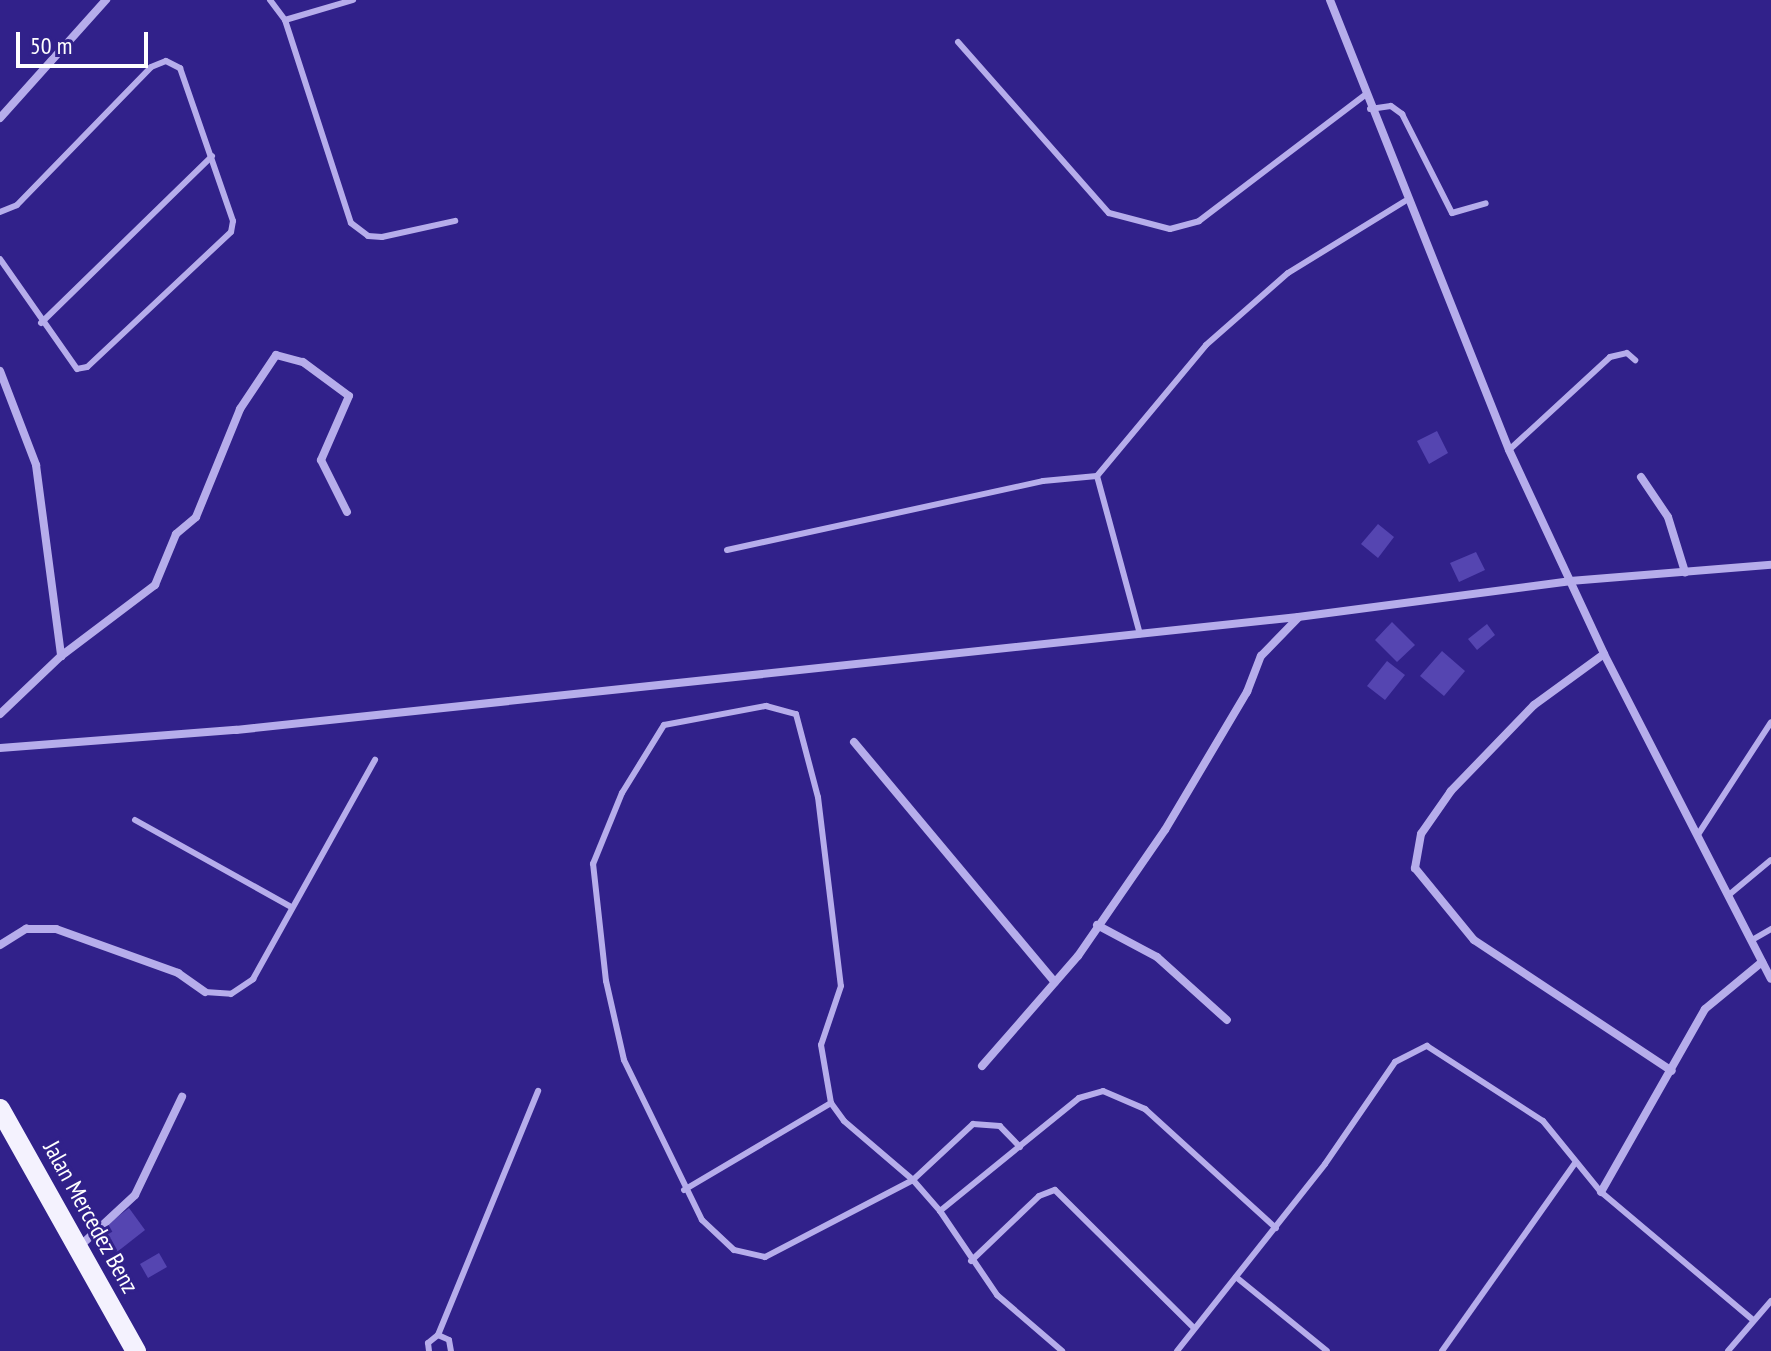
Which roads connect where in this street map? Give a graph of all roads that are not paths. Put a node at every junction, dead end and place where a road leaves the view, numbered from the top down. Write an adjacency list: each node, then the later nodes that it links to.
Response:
1 (106, 0): 9 (street)
2 (270, 0): 5 (lane)
3 (353, 0): 5 (lane)
4 (1330, 0): 7 (street)
5 (285, 20): 14 (lane)
6 (958, 42): 7 (lane)
7 (1365, 95): 8 (street)
8 (1370, 109): 11 (street); 12 (lane)
9 (0, 118)
10 (212, 156): 13 (lane); 16 (lane); 16 (lane)
11 (1405, 201): 19 (street); 20 (lane)
12 (1486, 203)
13 (0, 212)
14 (455, 221)
15 (0, 259): 16 (lane)
16 (41, 323)
17 (1635, 360): 19 (lane)
18 (0, 371): 30 (street)
19 (1509, 450): 26 (street)
20 (1097, 476): 23 (lane); 28 (lane)
21 (1641, 477): 25 (street)
22 (347, 512): 30 (street)
23 (727, 550)
24 (1771, 565): 25 (street)
25 (1685, 572): 26 (street)
26 (1570, 581): 27 (street); 29 (street)
27 (1298, 617): 28 (street); 41 (street)
28 (1140, 634): 34 (street)
29 (1604, 654): 37 (street); 51 (street)
30 (61, 656): 31 (street)
31 (0, 714)
32 (1771, 722): 37 (lane)
33 (854, 742): 47 (street)
34 (0, 748)
35 (375, 760): 40 (lane)
36 (135, 820): 40 (lane)
37 (1699, 833): 39 (street)
38 (1771, 860): 39 (lane)
39 (1730, 894): 43 (street)
40 (291, 907): 48 (lane)
41 (1097, 925): 47 (street); 49 (street)
42 (1771, 929): 43 (lane)
43 (1752, 940): 45 (street)
44 (0, 945): 48 (street)
45 (1762, 962): 46 (street); 51 (street)
46 (1771, 979)
47 (1055, 982): 50 (street)
48 (205, 992)
49 (1227, 1020)
50 (982, 1066)
51 (1672, 1071): 60 (street)
52 (538, 1091): 69 (lane)
53 (182, 1097): 63 (street)
54 (831, 1103): 58 (lane); 59 (lane); 59 (lane)
55 (0, 1109): 63 (main road, Jalan Mercedez Benz)
56 (1020, 1147): 58 (lane); 61 (lane); 62 (lane)
57 (1575, 1163): 60 (lane); 62 (lane); 76 (lane)
58 (913, 1180): 59 (lane); 61 (lane)
59 (684, 1190)
60 (1601, 1192): 67 (lane)
61 (940, 1211): 64 (lane)
62 (1276, 1228): 65 (lane)
63 (80, 1246): 70 (main road, Jalan Mercedez Benz)
64 (971, 1261): 68 (lane); 73 (lane)
65 (1236, 1277): 68 (lane); 75 (lane)
66 (1771, 1301): 67 (lane)
67 (1752, 1319): 77 (lane)
68 (1194, 1328): 74 (lane)
69 (438, 1335): 71 (lane); 72 (lane)
70 (136, 1351)
71 (429, 1351)
72 (451, 1351)
73 (1062, 1351)
74 (1177, 1351)
75 (1327, 1351)
76 (1442, 1351)
77 (1728, 1351)

